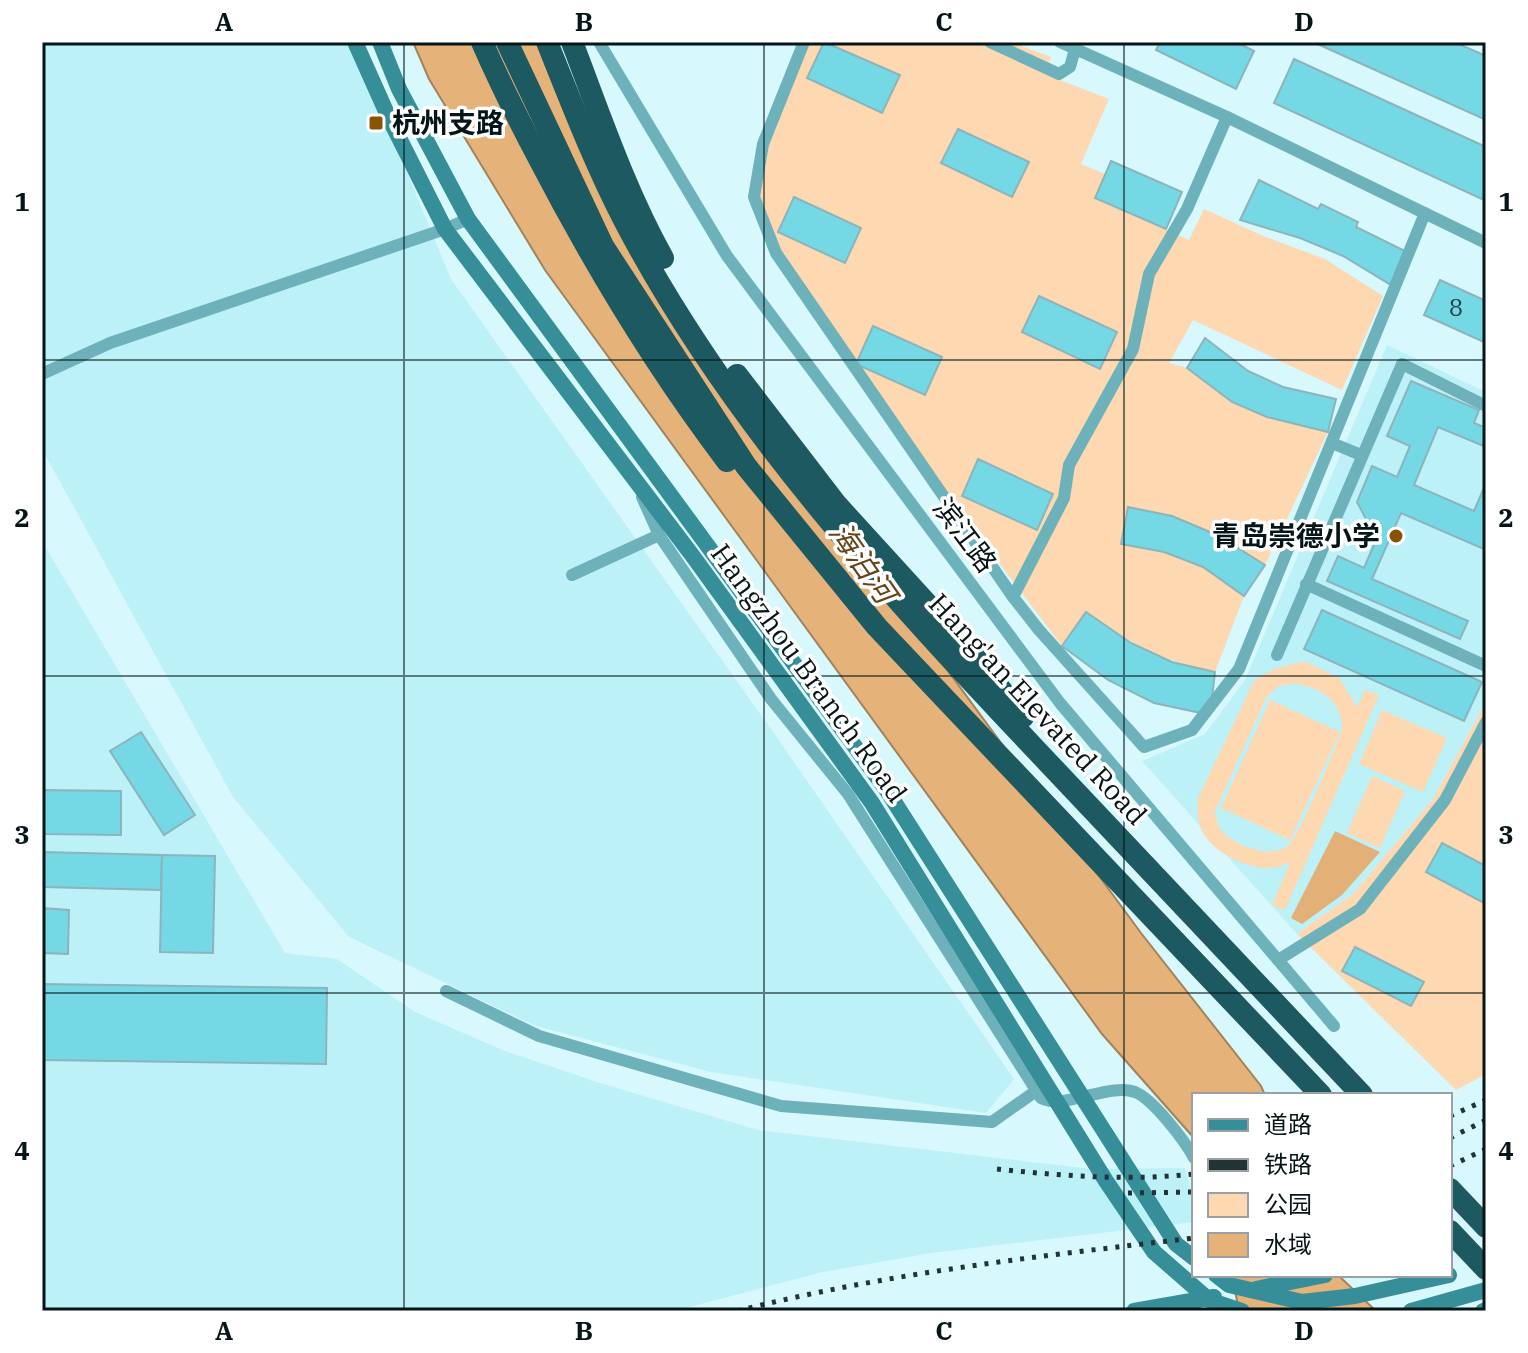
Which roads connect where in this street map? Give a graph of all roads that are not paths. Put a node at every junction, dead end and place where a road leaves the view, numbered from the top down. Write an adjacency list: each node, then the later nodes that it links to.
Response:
1 (355, 42): 15 (main road, Hangzhou Branch Road)
2 (380, 42): 14 (main road, Hangzhou Branch Road)
3 (482, 42): 26 (highway)
4 (507, 42): 26 (highway)
5 (547, 42): 30 (highway, Hang'an Elevated Road)
6 (572, 42): 30 (highway)
7 (599, 42): 31 (street, 滨江路)
8 (804, 42): 25 (street)
9 (990, 42): 11 (street)
10 (1060, 42): 11 (street)
11 (1075, 49): 12 (street)
12 (1227, 117): 13 (street); 25 (street)
13 (1425, 213): 16 (street); 19 (street)
14 (468, 219): 15 (street); 42 (main road, Hangzhou Branch Road)
15 (445, 229): 17 (street); 21 (main road, Hangzhou Branch Road)
16 (1486, 243)
17 (42, 374)
18 (1486, 406): 20 (street)
19 (1332, 443): 20 (street); 25 (street)
20 (1361, 455): 24 (street)
21 (635, 479): 22 (street); 52 (main road, Hangzhou Branch Road)
22 (659, 535): 23 (street); 34 (street)
23 (572, 575)
24 (1306, 584): 27 (street); 28 (street)
25 (1013, 597)
26 (904, 655): 35 (highway)
27 (1277, 655)
28 (1486, 666)
29 (1486, 722): 31 (street)
30 (1132, 851): 36 (highway, Hang'an Elevated Road)
31 (1278, 960): 33 (street, 滨江路)
32 (446, 991): 34 (street)
33 (1334, 1026)
34 (1036, 1091): 37 (street)
35 (1319, 1093)
36 (1360, 1093)
37 (1192, 1154)
38 (1452, 1191): 39 (highway)
39 (1486, 1230): 41 (main road)
40 (1452, 1233): 43 (highway)
41 (1452, 1242)
42 (1192, 1256)
43 (1486, 1266): 44 (main road)
44 (1452, 1274)
45 (1219, 1277): 48 (main road)
46 (1224, 1277): 51 (street)
47 (1314, 1277): 50 (main road)
48 (1441, 1277)
49 (1486, 1290): 53 (main road)
50 (1134, 1311)
51 (1232, 1311)
52 (1242, 1311)
53 (1411, 1311)

